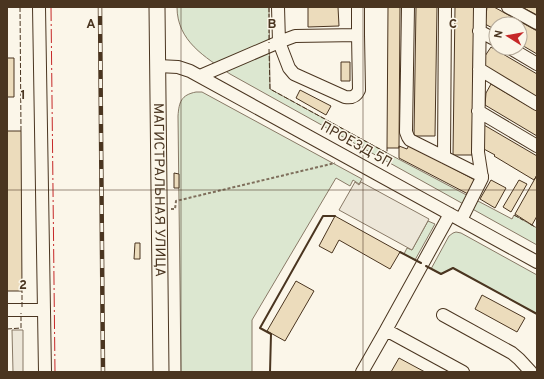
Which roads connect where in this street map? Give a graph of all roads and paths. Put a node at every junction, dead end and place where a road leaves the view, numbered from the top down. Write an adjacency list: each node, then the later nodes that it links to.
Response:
1 (38, 7): 30 (street)
2 (157, 7): 16 (main road, МАГИСТРАЛЬНАЯ УЛИЦА)
3 (278, 7): 13 (street)
4 (358, 7): 11 (street)
5 (408, 7): 22 (street)
6 (445, 7): 22 (street)
7 (480, 7): 10 (street)
8 (508, 7): 9 (street)
9 (537, 23)
10 (479, 31): 12 (street); 17 (street)
11 (358, 35): 13 (street); 13 (street)
12 (488, 36)
13 (279, 42): 18 (street)
14 (524, 56): 15 (street)
15 (537, 64)
16 (158, 66): 18 (street, ПРОЕЗД 5П); 34 (main road, МАГИСТРАЛЬНАЯ УЛИЦА)
17 (479, 69): 19 (street); 20 (street)
18 (200, 76): 23 (street, ПРОЕЗД 5П)
19 (537, 104)
20 (478, 111): 21 (street); 24 (street)
21 (537, 146)
22 (444, 157): 24 (street)
23 (351, 159): 25 (path); 26 (street, ПРОЕЗД 5П)
24 (482, 176): 27 (street)
25 (176, 209)
26 (450, 214): 27 (street, ПРОЕЗД 5П); 32 (street)
27 (461, 220): 28 (street, ПРОЕЗД 5П)
28 (537, 262)
29 (7, 310): 30 (street)
30 (43, 310): 33 (street)
31 (443, 315): 37 (street)
32 (386, 330): 35 (street); 36 (street)
33 (45, 372)
34 (161, 372)
35 (362, 372)
36 (463, 372)
37 (531, 372)

